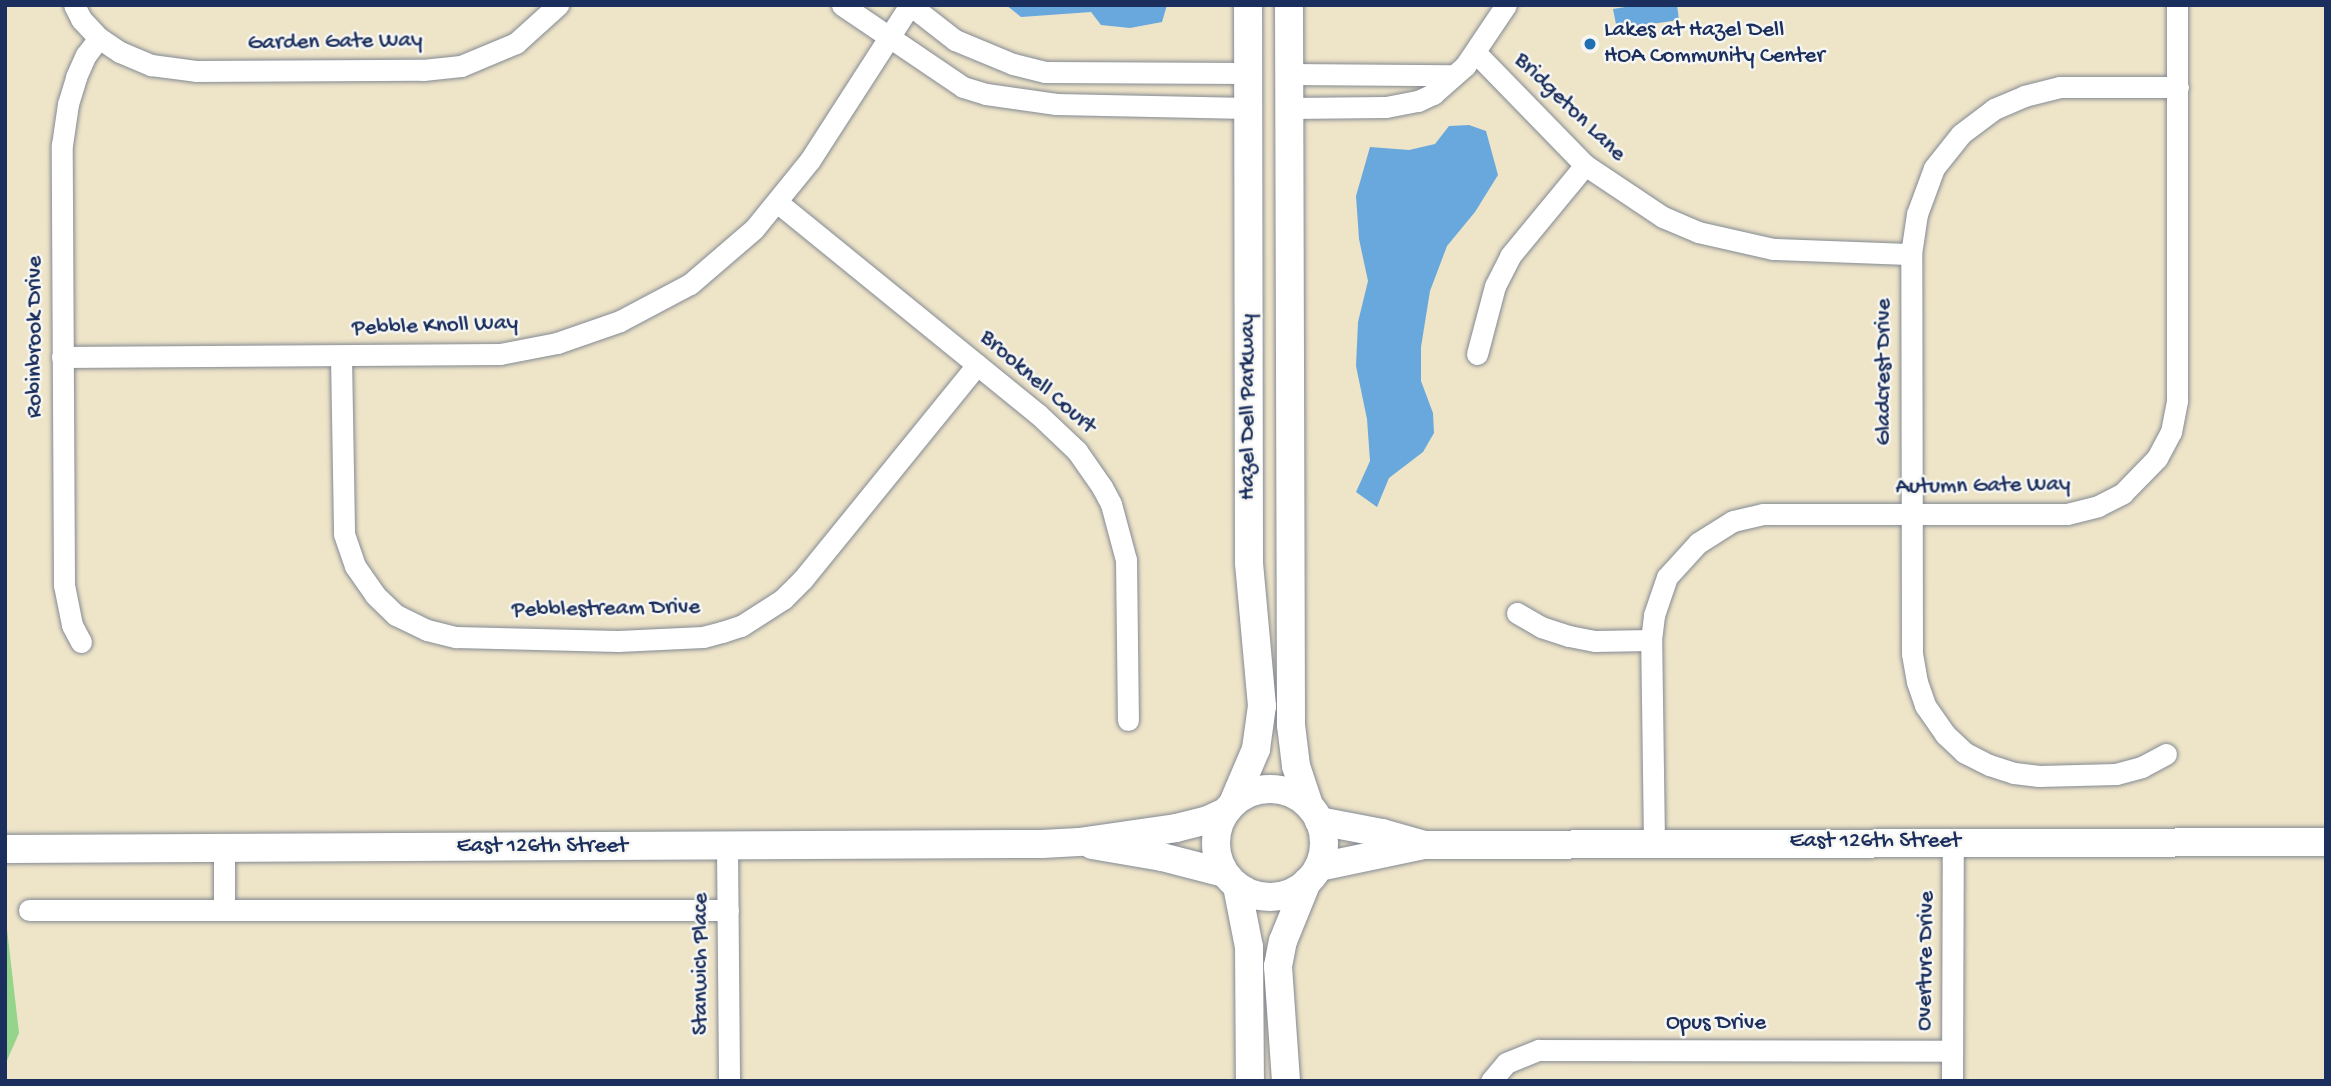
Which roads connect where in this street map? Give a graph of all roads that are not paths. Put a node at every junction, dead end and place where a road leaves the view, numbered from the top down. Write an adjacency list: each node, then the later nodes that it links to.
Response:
1 (74, 5): 10 (street)
2 (558, 5): 10 (street, Garden Gate Way)
3 (842, 5): 9 (street)
4 (910, 5): 9 (street, Pebble Knoll Way); 12 (street)
5 (1248, 5): 12 (street, Hazel Dell Parkway)
6 (1289, 5): 13 (street, Hazel Dell Parkway)
7 (1506, 5): 11 (street)
8 (2177, 5): 15 (street, Autumn Gate Way)
9 (888, 37): 16 (street); 19 (street, Pebble Knoll Way)
10 (99, 38): 22 (street, Robinbrook Drive)
11 (1476, 53): 14 (street); 18 (street, Bridgeton Lane)
12 (1248, 73): 16 (street, Hazel Dell Parkway)
13 (1289, 75): 14 (street); 17 (street, Hazel Dell Parkway)
14 (1451, 75): 17 (street)
15 (2178, 87): 20 (street, Gladcrest Drive); 25 (street, Autumn Gate Way)
16 (1248, 108): 31 (street, Hazel Dell Parkway)
17 (1289, 108): 32 (street, Hazel Dell Parkway)
18 (1585, 166): 20 (street, Bridgeton Lane); 21 (street)
19 (778, 202): 23 (street, Pebble Knoll Way); 24 (street, Brooknell Court)
20 (1911, 254): 25 (street, Gladcrest Drive)
21 (1477, 354)
22 (62, 357): 23 (street, Pebble Knoll Way); 28 (street, Robinbrook Drive)
23 (341, 357): 24 (street, Pebblestream Drive)
24 (977, 365): 29 (street, Brooknell Court)
25 (1912, 515): 27 (street, Autumn Gate Way); 30 (street, Gladcrest Drive)
26 (1517, 613): 27 (street)
27 (1651, 640): 36 (street, Autumn Gate Way)
28 (81, 642)
29 (1128, 720)
30 (2166, 754)
31 (1229, 808): 32 (street); 33 (street, East 126th Street); 42 (street)
32 (1314, 813): 37 (street, East 126th Street); 41 (street)
33 (1079, 842): 38 (street, East 126th Street); 42 (street, East 126th Street)
34 (1953, 842): 35 (street, East 126th Street); 36 (street, East 126th Street); 46 (street, Overture Drive)
35 (2326, 842)
36 (1654, 843): 37 (street, East 126th Street)
37 (1424, 845): 41 (street, East 126th Street)
38 (727, 847): 39 (street, East 126th Street); 45 (street, Stanwich Place)
39 (224, 848): 40 (street, East 126th Street); 43 (street)
40 (5, 849)
41 (1313, 875): 42 (street); 49 (street)
42 (1230, 880): 48 (street)
43 (224, 909): 44 (street); 45 (street)
44 (29, 910)
45 (728, 910): 47 (street, Stanwich Place)
46 (1952, 1051): 50 (street, Opus Drive); 51 (street, Overture Drive)
47 (729, 1081)
48 (1250, 1081)
49 (1286, 1081)
50 (1491, 1081)
51 (1952, 1081)

